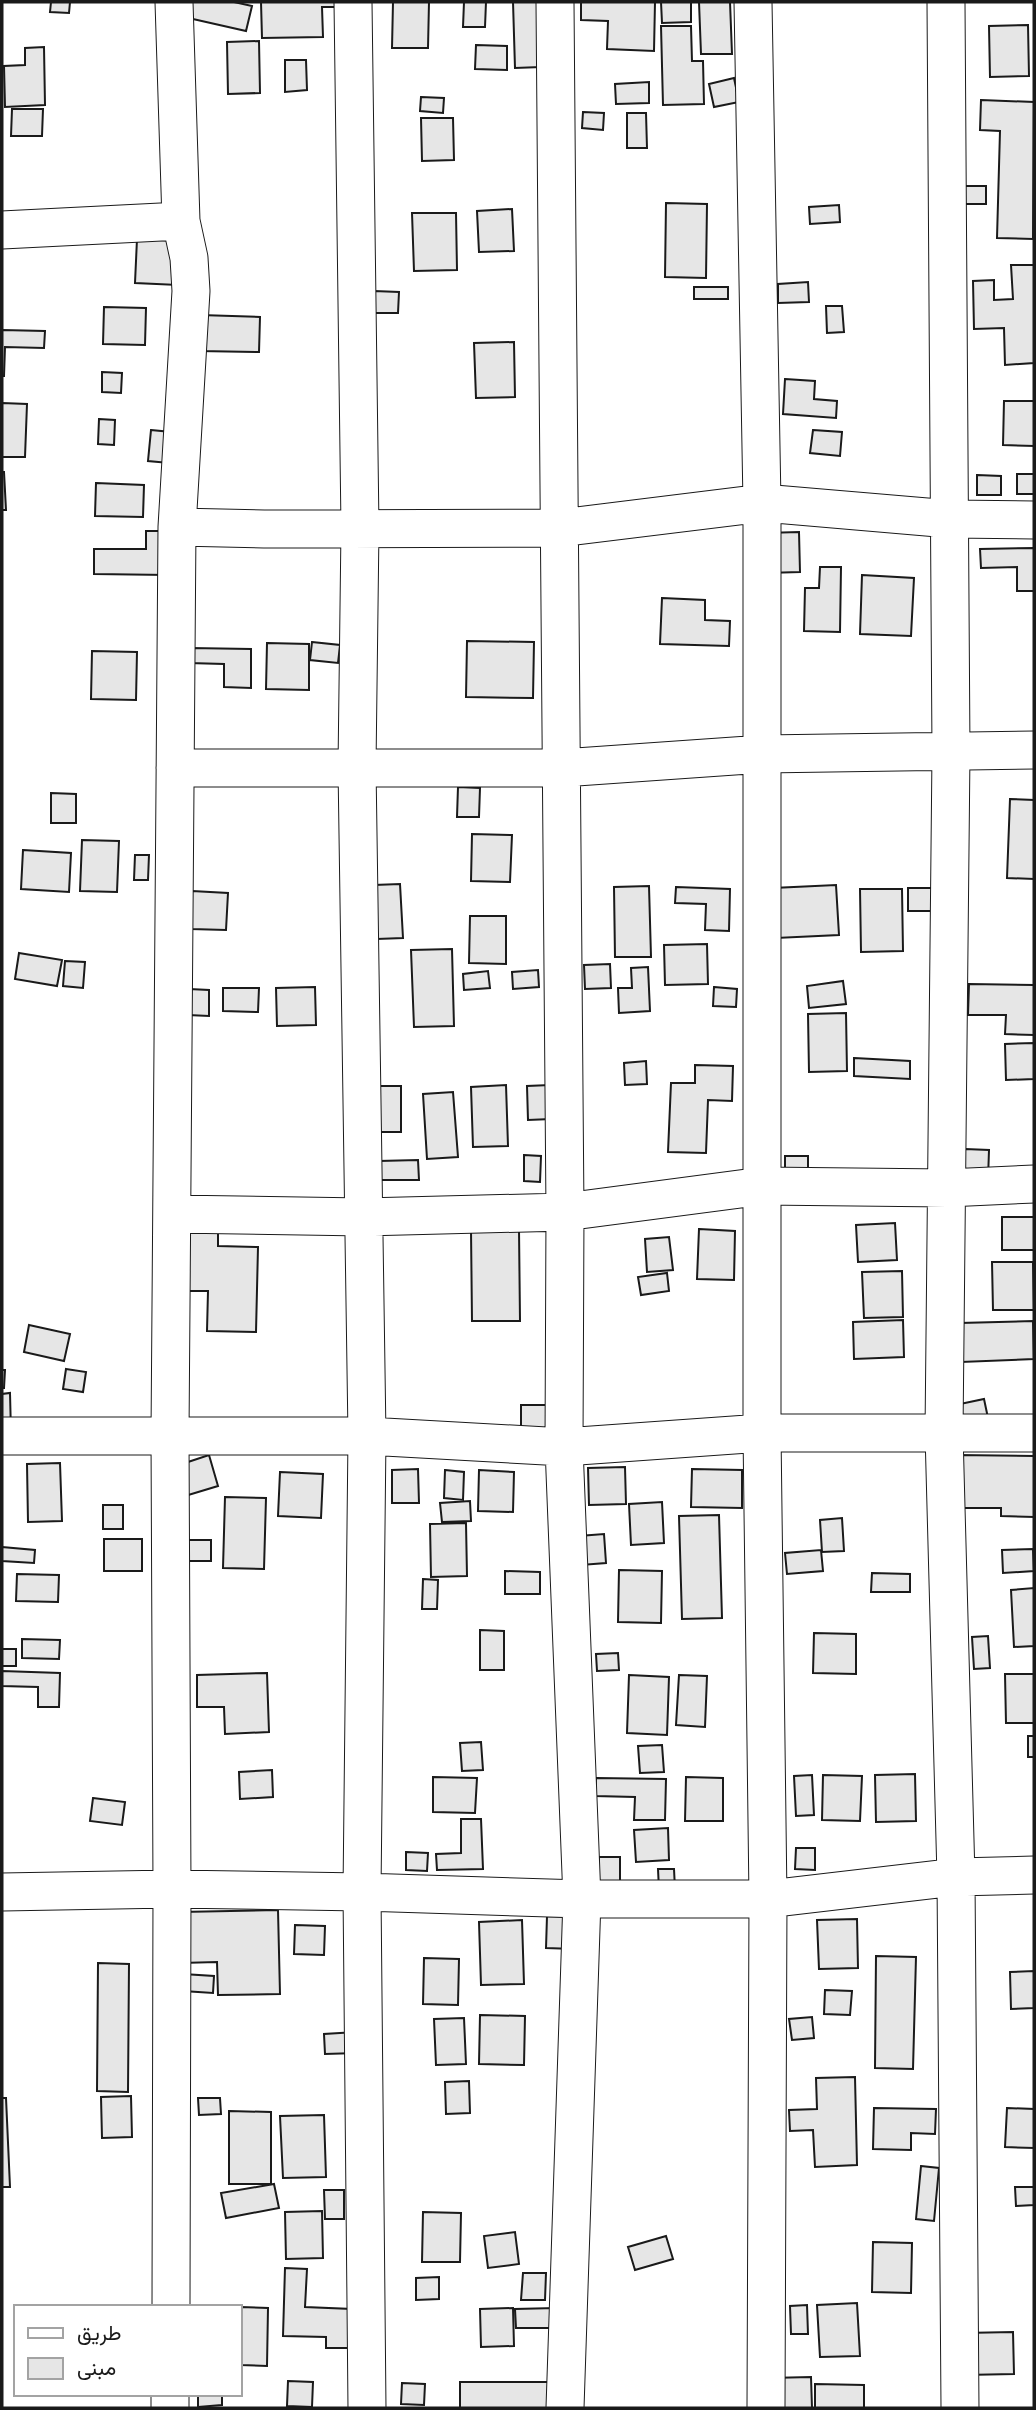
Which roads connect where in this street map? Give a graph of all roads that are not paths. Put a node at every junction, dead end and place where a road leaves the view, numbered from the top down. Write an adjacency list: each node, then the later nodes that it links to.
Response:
1 (174, 2): 6 (street)
2 (354, 2): 12 (street)
3 (555, 2): 13 (street)
4 (753, 2): 8 (street)
5 (946, 2): 9 (street)
6 (181, 221): 7 (street); 11 (street)
7 (2, 230)
8 (762, 503): 9 (street); 13 (street); 16 (street)
9 (950, 519): 10 (street); 15 (street)
10 (1034, 520)
11 (177, 527): 12 (street); 18 (street)
12 (360, 528): 13 (street); 17 (street)
13 (560, 528): 19 (street)
14 (1034, 750): 15 (street)
15 (951, 752): 16 (street); 22 (street)
16 (763, 754): 19 (street); 21 (street)
17 (357, 767): 18 (street); 19 (street); 25 (street)
18 (175, 768): 24 (street)
19 (562, 768): 23 (street)
20 (1034, 1184): 22 (street)
21 (762, 1186): 22 (street); 23 (street); 26 (street)
22 (947, 1188): 27 (street)
23 (565, 1212): 25 (street); 32 (street)
24 (172, 1214): 25 (street); 29 (street)
25 (364, 1217): 31 (street)
26 (762, 1433): 27 (street); 32 (street); 39 (street)
27 (944, 1433): 28 (street); 34 (street)
28 (1034, 1433)
29 (170, 1435): 30 (street); 31 (street); 35 (street)
30 (2, 1436)
31 (368, 1436): 32 (street); 37 (street)
32 (564, 1447): 38 (street)
33 (1034, 1875): 34 (street)
34 (956, 1877): 39 (street); 44 (street)
35 (172, 1889): 36 (street); 37 (street); 40 (street)
36 (2, 1892)
37 (362, 1892): 38 (street); 41 (street)
38 (582, 1899): 39 (street); 42 (street)
39 (768, 1899): 43 (street)
40 (171, 2305)
41 (367, 2408)
42 (565, 2408)
43 (766, 2408)
44 (960, 2408)

